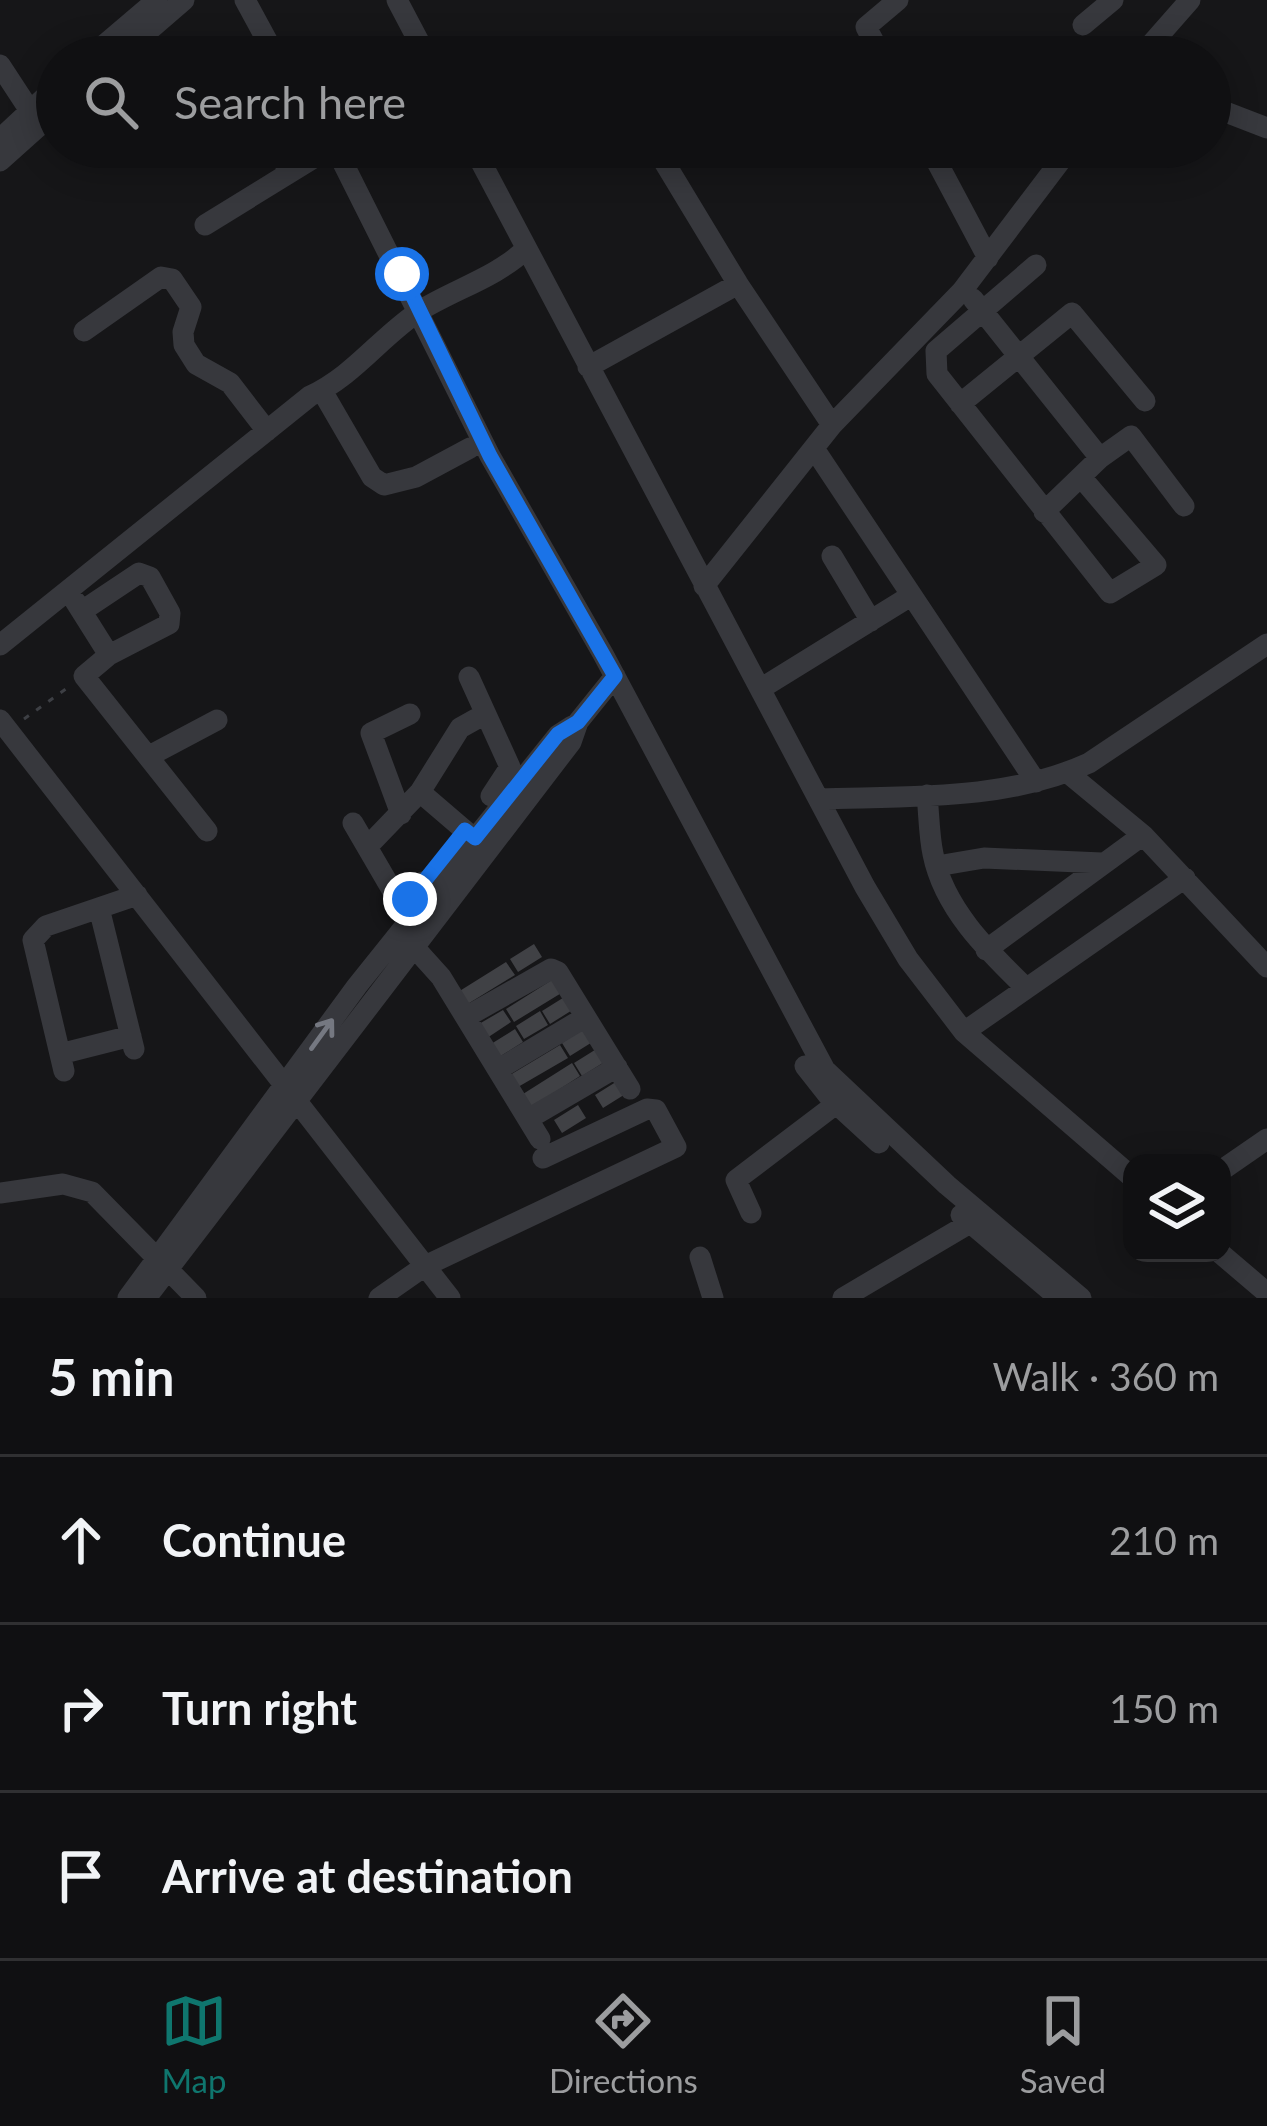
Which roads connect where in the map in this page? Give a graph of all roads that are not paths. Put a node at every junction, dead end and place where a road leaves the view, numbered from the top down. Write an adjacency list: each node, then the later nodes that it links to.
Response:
1 (157, 0): 10 (street)
2 (184, 0): 11 (street)
3 (245, 0): 12 (street)
4 (259, 0): 13 (street)
5 (397, 0): 14 (street)
6 (898, 0): 15 (street)
7 (1113, 0): 9 (street)
8 (1190, 0): 16 (street)
9 (1083, 25)
10 (115, 36)
11 (142, 36)
12 (264, 36)
13 (277, 36)
14 (416, 36)
15 (871, 36)
16 (1158, 36)
17 (0, 65): 20 (street)
18 (1231, 114): 21 (street)
19 (36, 115): 20 (street)
20 (34, 118): 22 (street); 23 (street)
21 (1267, 128)
22 (0, 139)
23 (0, 161)
24 (288, 168): 31 (street)
25 (296, 168): 31 (street)
26 (338, 168): 39 (street)
27 (484, 168): 33 (street)
28 (668, 168): 36 (street)
29 (940, 168): 34 (street)
30 (1055, 168): 34 (street)
31 (290, 172): 32 (street)
32 (205, 224)
33 (526, 248): 39 (street); 42 (street)
34 (988, 258): 37 (street)
35 (1036, 265): 38 (street)
36 (738, 284): 42 (street); 46 (street)
37 (962, 291): 38 (street); 46 (street)
38 (982, 309): 41 (street); 45 (street)
39 (414, 316): 43 (street); 48 (street); 64 (street)
40 (84, 331): 47 (street)
41 (1018, 355): 44 (street); 45 (street); 50 (street)
42 (588, 367): 55 (street)
43 (328, 391): 47 (street); 48 (street); 57 (street)
44 (1145, 401)
45 (960, 404): 53 (street)
46 (832, 425): 49 (street)
47 (267, 431): 60 (street)
48 (470, 448): 64 (street)
49 (815, 450): 55 (street); 72 (street)
50 (1100, 458): 51 (street); 52 (street)
51 (1081, 477): 53 (street); 53 (street)
52 (1184, 506)
53 (1044, 512)
54 (832, 556): 58 (street)
55 (704, 586): 65 (street)
56 (904, 600): 58 (street)
57 (79, 606): 61 (street); 61 (street); 62 (street)
58 (871, 621): 65 (street)
59 (1267, 644): 71 (street)
60 (0, 646)
61 (110, 655): 70 (street)
62 (0, 663)
63 (469, 677): 67 (street)
64 (611, 680): 80 (street); 98 (street); 119 (street)
65 (760, 689): 75 (street)
66 (410, 714): 76 (street)
67 (485, 714): 73 (street); 80 (street)
68 (217, 720): 70 (street)
69 (4, 725): 85 (street)
70 (151, 755): 78 (street)
71 (1068, 773): 72 (street); 79 (street)
72 (1036, 782): 74 (street)
73 (420, 791): 76 (street); 80 (street)
74 (927, 795): 75 (street); 83 (street)
75 (819, 799): 93 (street)
76 (401, 814): 81 (street)
77 (353, 823): 81 (street)
78 (207, 831)
79 (1143, 835): 82 (street); 84 (street)
80 (476, 839): 81 (street); 87 (street); 97 (street, one-way to 80)
81 (368, 846)
82 (1102, 863): 83 (street); 88 (street)
83 (937, 866): 88 (street)
84 (1185, 878): 89 (street); 90 (street)
85 (137, 895): 86 (street); 97 (street)
86 (99, 908): 86 (street)
87 (414, 947): 91 (street); 97 (street)
88 (986, 950): 90 (street)
89 (1267, 967)
90 (1027, 988): 93 (street)
91 (466, 1017): 92 (street); 95 (street)
92 (584, 1018): 94 (street); 95 (street)
93 (964, 1031): 102 (street)
94 (617, 1067): 96 (street); 99 (street)
95 (499, 1069): 99 (street)
96 (630, 1089)
97 (291, 1094): 108 (street); 109 (street)
98 (836, 1104): 104 (street); 105 (street)
99 (537, 1138): 109 (street)
100 (1267, 1139): 101 (street)
101 (1231, 1164)
102 (1123, 1170)
103 (0, 1193): 108 (street)
104 (751, 1213)
105 (970, 1223): 117 (street); 118 (street)
106 (700, 1257): 116 (street)
107 (1231, 1262): 110 (street)
108 (163, 1264): 111 (street); 112 (street); 113 (street)
109 (425, 1266): 114 (street); 115 (street)
110 (1267, 1293)
111 (128, 1298)
112 (146, 1298)
113 (196, 1298)
114 (379, 1298)
115 (450, 1298)
116 (713, 1298)
117 (843, 1298)
118 (1059, 1298)
119 (1081, 1298)

